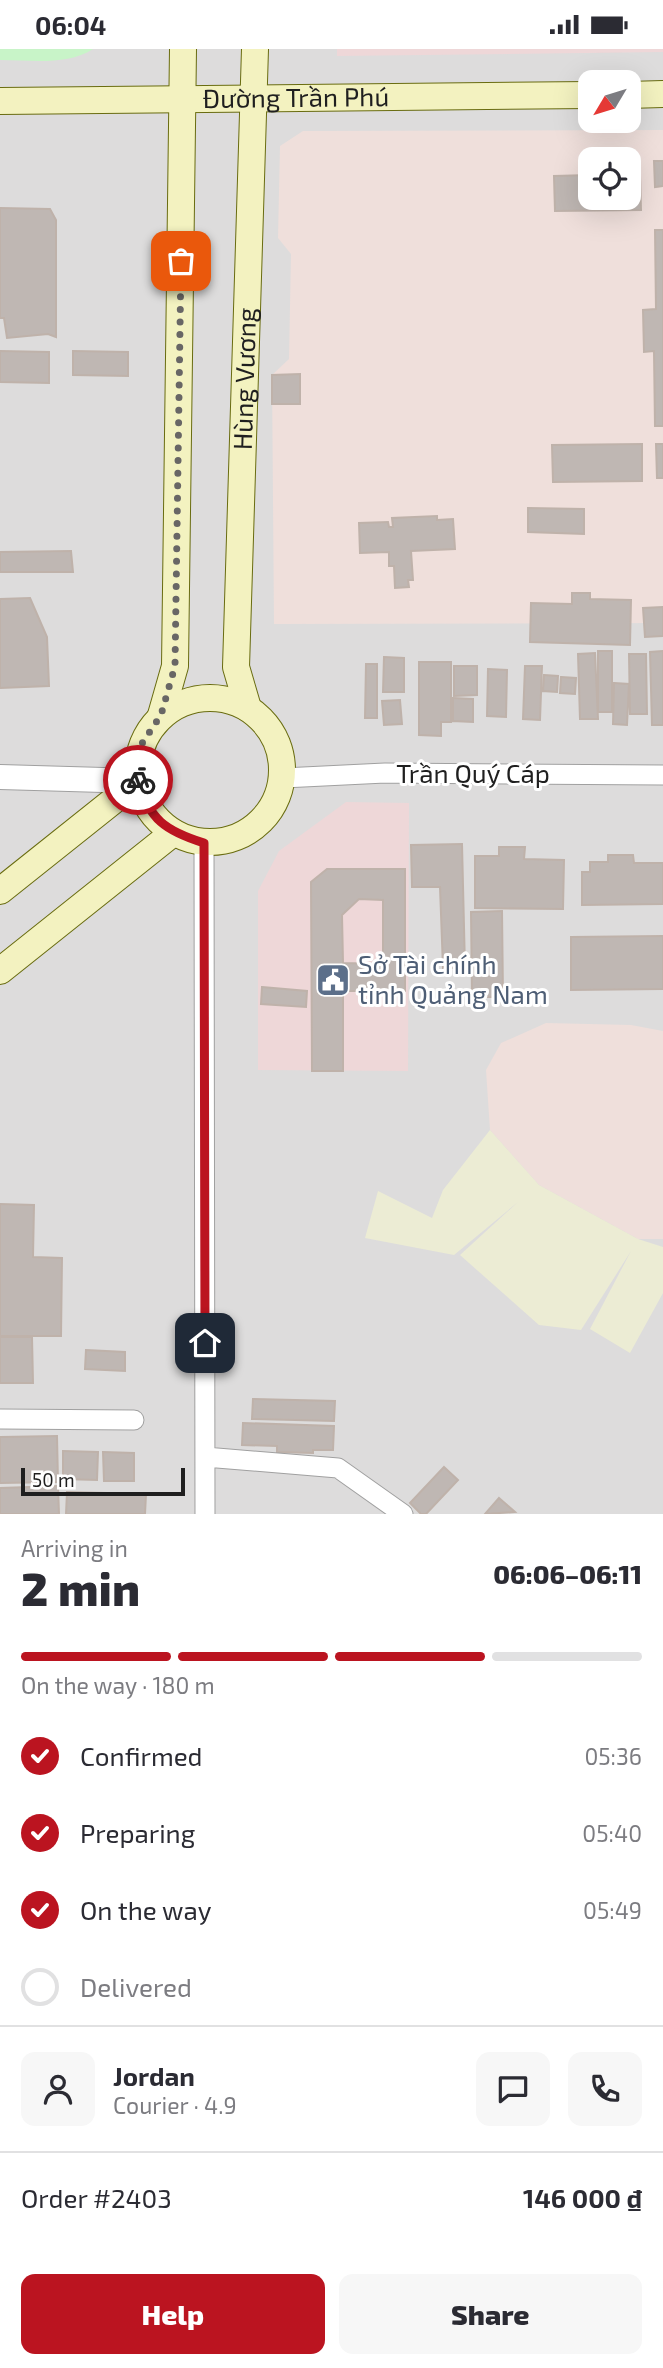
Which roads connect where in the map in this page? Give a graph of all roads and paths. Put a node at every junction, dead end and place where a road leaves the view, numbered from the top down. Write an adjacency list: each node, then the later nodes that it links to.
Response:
1 (183, 49): 7 (main road)
2 (255, 49): 6 (main road, Hùng Vương)
3 (663, 94): 5 (main road)
4 (578, 95): 6 (main road, Đường Trần Phú)
5 (641, 95)
6 (255, 98): 7 (main road, Đường Trần Phú); 9 (main road, Hùng Vương)
7 (183, 99): 8 (main road, Đường Trần Phú); 10 (main road)
8 (0, 101)
9 (248, 708): 10 (main road); 13 (main road)
10 (161, 715): 14 (main road)
11 (663, 775): 13 (street, Trần Quý Cáp)
12 (0, 777): 14 (street)
13 (283, 778): 16 (main road)
14 (138, 781): 15 (main road); 17 (main road)
15 (173, 833): 16 (main road); 18 (main road)
16 (204, 843): 21 (street)
17 (0, 891)
18 (0, 971)
19 (0, 1419): 20 (street)
20 (134, 1420)
21 (205, 1457): 22 (street); 23 (street)
22 (205, 1514)
23 (403, 1514)

